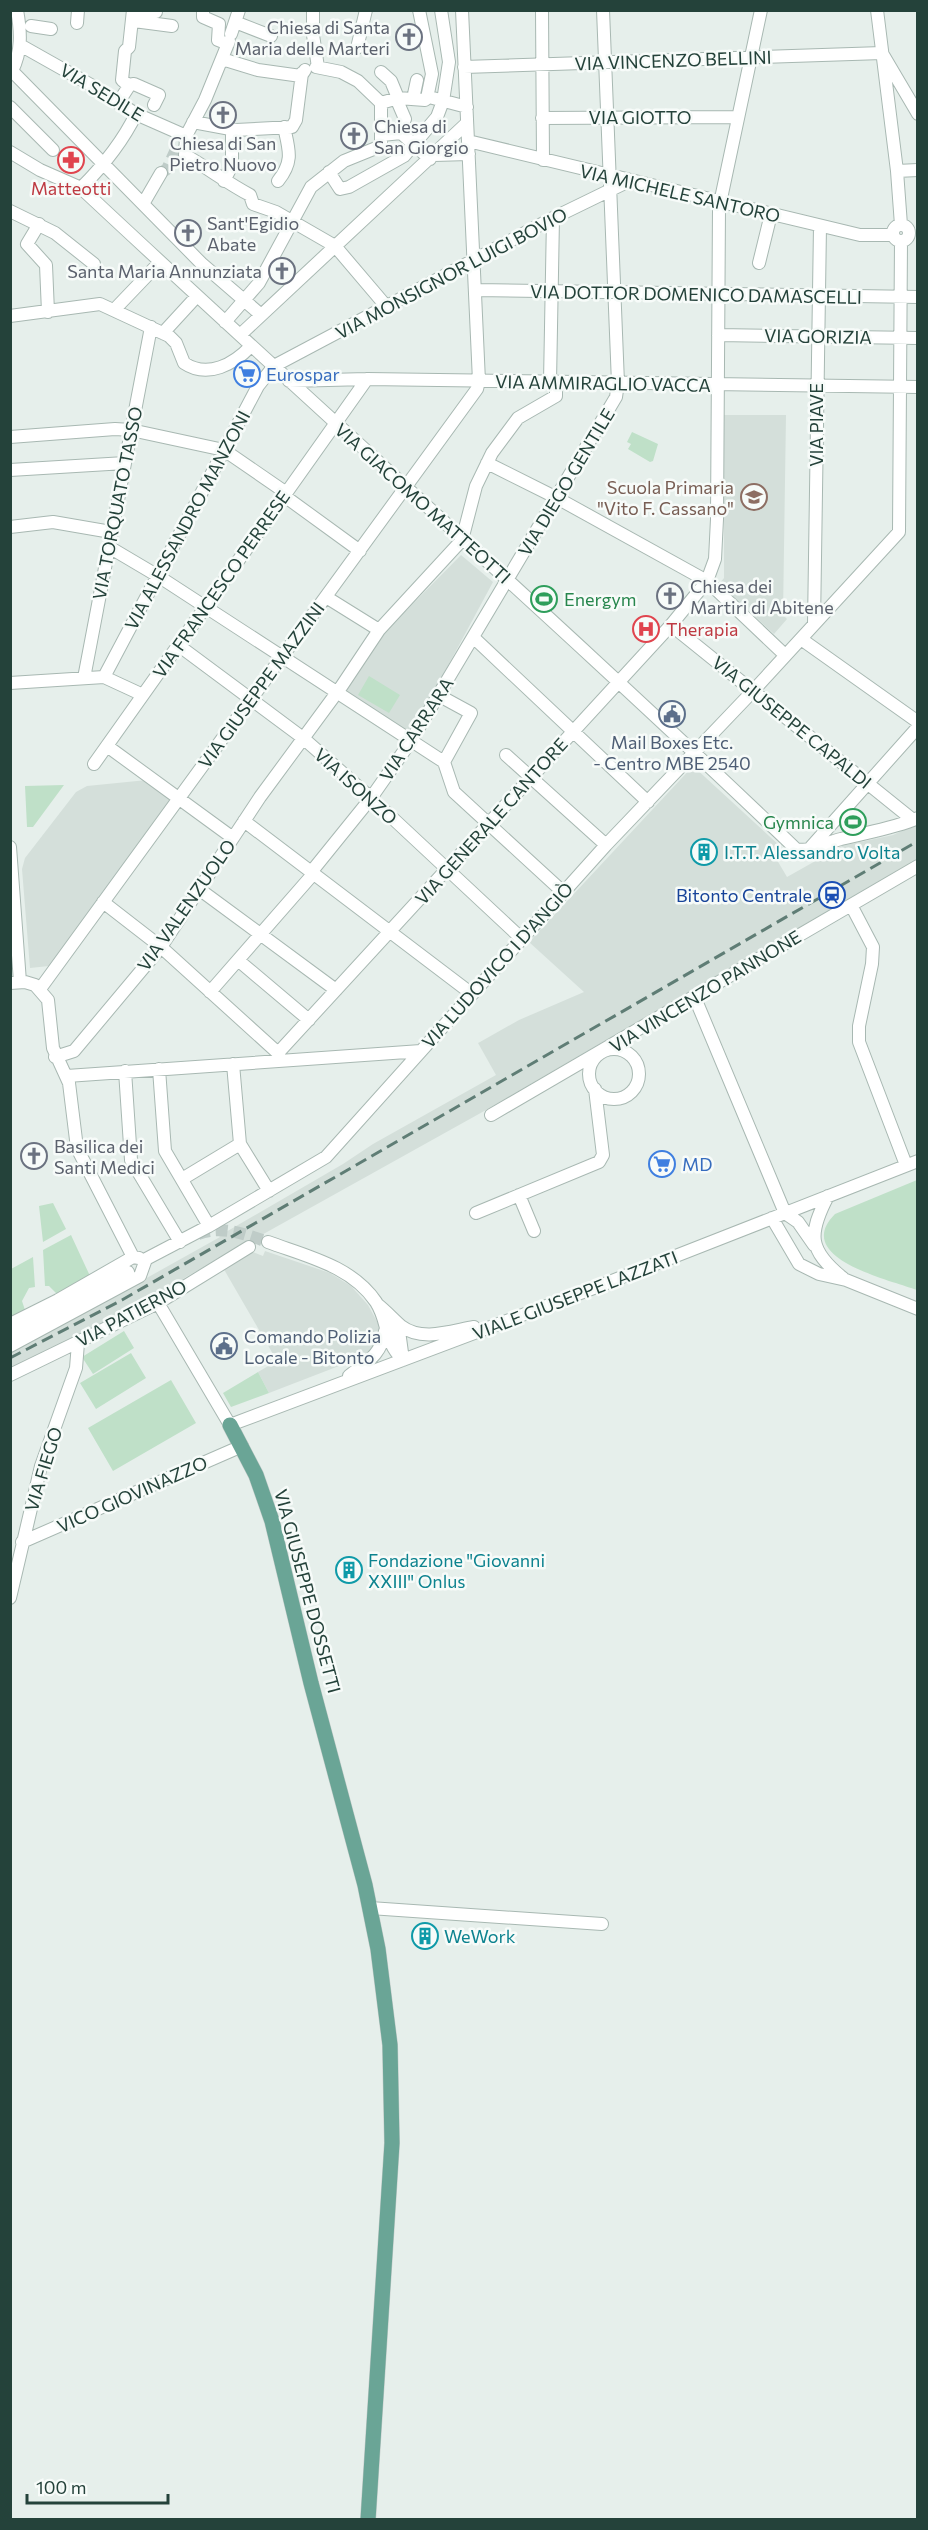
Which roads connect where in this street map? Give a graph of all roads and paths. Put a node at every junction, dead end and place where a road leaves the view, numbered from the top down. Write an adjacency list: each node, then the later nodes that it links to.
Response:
1 (17, 10): 19 (street)
2 (203, 10): 17 (street)
3 (313, 10): 30 (street)
4 (366, 10): 22 (street)
5 (419, 10): 36 (street)
6 (441, 10): 21 (street)
7 (462, 10): 20 (street)
8 (542, 10): 27 (street)
9 (603, 10): 26 (street)
10 (761, 10): 24 (street)
11 (877, 10): 23 (street, VIA LUDOVICO I D'ANGIÒ)
12 (156, 12): 13 (street)
13 (134, 15): 15 (street); 33 (street)
14 (30, 26): 16 (street)
15 (172, 26)
16 (51, 29)
17 (232, 31): 18 (street); 25 (street)
18 (271, 36)
19 (20, 45): 29 (street); 40 (street, VIA SEDILE)
20 (463, 45): 21 (street); 28 (street)
21 (448, 46): 38 (street)
22 (357, 48)
23 (882, 53): 24 (street, VIA VINCENZO BELLINI); 43 (street); 64 (street, VIA LUDOVICO I D'ANGIÒ)
24 (751, 57): 26 (street, VIA VINCENZO BELLINI); 46 (street)
25 (222, 59): 30 (street); 48 (street)
26 (605, 62): 27 (street, VIA VINCENZO BELLINI); 45 (street)
27 (542, 65): 28 (street, VIA VINCENZO BELLINI); 47 (street)
28 (464, 67): 42 (street)
29 (12, 71): 61 (street)
30 (309, 71): 39 (street); 50 (street)
31 (381, 72): 35 (street)
32 (417, 80): 37 (street)
33 (128, 85): 34 (street); 40 (street)
34 (155, 93)
35 (397, 98): 37 (street); 39 (street); 52 (street)
36 (427, 98): 37 (street); 38 (street)
37 (413, 99)
38 (443, 101): 42 (street); 55 (street)
39 (381, 103): 54 (street)
40 (118, 104): 44 (street, VIA SEDILE)
41 (10, 107): 57 (street)
42 (467, 107): 49 (street)
43 (918, 114)
44 (144, 117): 53 (street, VIA SEDILE); 61 (street)
45 (607, 117): 46 (street, VIA GIOTTO); 47 (street, VIA GIOTTO); 67 (street)
46 (738, 117): 73 (street)
47 (542, 118): 60 (street)
48 (193, 122): 51 (street); 53 (street)
49 (467, 123): 56 (street); 59 (street)
50 (284, 127): 51 (street); 69 (street)
51 (232, 129): 68 (street)
52 (400, 133): 54 (street); 55 (street)
53 (183, 141): 68 (street, VIA SEDILE)
54 (382, 141): 65 (street)
55 (414, 146): 59 (street); 65 (street)
56 (469, 148): 59 (street, VIA MICHELE SANTORO); 60 (street, VIA MICHELE SANTORO); 83 (street)
57 (53, 150)
58 (10, 152): 62 (street, VIA GIACOMO MATTEOTTI)
59 (432, 157): 82 (street)
60 (543, 160): 67 (street, VIA MICHELE SANTORO)
61 (105, 164): 71 (street); 74 (street)
62 (24, 167): 71 (street, VIA GIACOMO MATTEOTTI)
63 (918, 170): 64 (street)
64 (897, 171): 81 (street, VIA LUDOVICO I D'ANGIÒ)
65 (329, 172): 78 (street)
66 (161, 173): 74 (street)
67 (609, 177): 70 (street, VIA MICHELE SANTORO); 72 (street)
68 (224, 181): 78 (street, VIA SEDILE)
69 (278, 181)
70 (629, 181): 72 (street, VIA MONSIGNOR LUIGI BOVIO); 73 (street, VIA MICHELE SANTORO)
71 (81, 188): 84 (street, VIA GIACOMO MATTEOTTI)
72 (610, 190): 77 (street, VIA MONSIGNOR LUIGI BOVIO); 89 (street)
73 (720, 202): 76 (street, VIA MICHELE SANTORO); 90 (street)
74 (145, 206): 95 (street)
75 (10, 211): 79 (street)
76 (771, 214): 80 (street, VIA MICHELE SANTORO); 85 (street)
77 (553, 218): 83 (street, VIA MONSIGNOR LUIGI BOVIO); 88 (street)
78 (291, 221): 82 (street, VIA SEDILE); 95 (street)
79 (39, 224): 86 (street); 98 (street)
80 (820, 226): 81 (street, VIA MICHELE SANTORO); 92 (street, VIA PIAVE)
81 (904, 237): 93 (street, VIA LUDOVICO I D'ANGIÒ)
82 (334, 246): 96 (street, VIA SEDILE); 99 (street)
83 (473, 261): 87 (street); 96 (street, VIA MONSIGNOR LUIGI BOVIO)
84 (160, 262): 91 (street, VIA GIACOMO MATTEOTTI); 97 (street)
85 (759, 263)
86 (94, 264)
87 (475, 290): 88 (street, VIA DOTTOR DOMENICO DAMASCELLI); 113 (street)
88 (552, 291): 89 (street, VIA DOTTOR DOMENICO DAMASCELLI); 114 (street)
89 (615, 293): 90 (street, VIA DOTTOR DOMENICO DAMASCELLI); 115 (street)
90 (718, 294): 92 (street, VIA DOTTOR DOMENICO DAMASCELLI); 105 (street)
91 (197, 296): 101 (street, VIA GIACOMO MATTEOTTI); 103 (street)
92 (817, 296): 93 (street, VIA DOTTOR DOMENICO DAMASCELLI); 106 (street, VIA PIAVE)
93 (902, 297): 94 (street, VIA DOTTOR DOMENICO DAMASCELLI); 107 (street, VIA LUDOVICO I D'ANGIÒ)
94 (918, 297)
95 (244, 301): 99 (street); 101 (street)
96 (386, 306): 110 (street, VIA MONSIGNOR LUIGI BOVIO)
97 (115, 309): 98 (street); 102 (street)
98 (48, 312): 100 (street)
99 (260, 314): 104 (street)
100 (10, 316)
101 (225, 322): 104 (street, VIA GIACOMO MATTEOTTI)
102 (152, 327): 103 (street); 121 (street, VIA TORQUATO TASSO)
103 (164, 333): 109 (street)
104 (240, 335): 109 (street, VIA GIACOMO MATTEOTTI)
105 (718, 335): 106 (street, VIA GORIZIA); 116 (street)
106 (817, 336): 107 (street, VIA GORIZIA); 117 (street, VIA PIAVE)
107 (901, 338): 108 (street, VIA GORIZIA); 118 (street, VIA LUDOVICO I D'ANGIÒ)
108 (918, 338)
109 (251, 346): 110 (street, VIA GIACOMO MATTEOTTI)
110 (274, 366): 112 (street, VIA GIACOMO MATTEOTTI); 123 (street, VIA ALESSANDRO MANZONI)
111 (367, 379): 112 (street, VIA AMMIRAGLIO VACCA); 113 (street, VIA AMMIRAGLIO VACCA); 120 (street, VIA FRANCESCO PERRESE)
112 (289, 381): 120 (street, VIA GIACOMO MATTEOTTI)
113 (479, 381): 114 (street, VIA AMMIRAGLIO VACCA); 127 (street, VIA GIUSEPPE MAZZINI)
114 (553, 382): 115 (street, VIA AMMIRAGLIO VACCA); 125 (street)
115 (618, 383): 116 (street, VIA AMMIRAGLIO VACCA); 129 (street, VIA DIEGO GENTILE)
116 (717, 385): 117 (street, VIA AMMIRAGLIO VACCA); 137 (street)
117 (816, 385): 118 (street, VIA AMMIRAGLIO VACCA); 140 (street, VIA PIAVE)
118 (901, 387): 119 (street, VIA AMMIRAGLIO VACCA); 140 (street, VIA LUDOVICO I D'ANGIÒ)
119 (918, 387)
120 (335, 423): 127 (street, VIA GIACOMO MATTEOTTI); 128 (street, VIA FRANCESCO PERRESE)
121 (131, 430): 122 (street); 123 (street); 124 (street, VIA TORQUATO TASSO)
122 (10, 437)
123 (224, 450): 128 (street); 135 (street, VIA ALESSANDRO MANZONI)
124 (125, 463): 126 (street); 131 (street, VIA TORQUATO TASSO)
125 (487, 463): 129 (street); 132 (street)
126 (10, 470)
127 (407, 487): 132 (street, VIA GIACOMO MATTEOTTI); 134 (street, VIA GIUSEPPE MAZZINI)
128 (284, 494): 134 (street); 139 (street, VIA FRANCESCO PERRESE)
129 (557, 498): 136 (street, VIA DIEGO GENTILE); 137 (street)
130 (10, 527): 131 (street)
131 (111, 532): 133 (street, VIA TORQUATO TASSO)
132 (462, 540): 136 (street, VIA GIACOMO MATTEOTTI); 142 (street, VIA VALENZUOLO)
133 (109, 547): 135 (street); 149 (street, VIA TORQUATO TASSO)
134 (360, 551): 138 (street, VIA GIUSEPPE MAZZINI)
135 (158, 576): 139 (street); 148 (street, VIA ALESSANDRO MANZONI)
136 (508, 579): 143 (street, VIA CARRARA); 151 (street, VIA GIACOMO MATTEOTTI)
137 (707, 582): 141 (street, VIA GENERALE CANTORE); 146 (street)
138 (326, 597): 142 (street); 147 (street, VIA GIUSEPPE MAZZINI)
139 (205, 608): 145 (street, VIA FRANCESCO PERRESE); 147 (street)
140 (814, 624): 144 (street, VIA LUDOVICO I D'ANGIÒ)
141 (671, 625): 151 (street, VIA GENERALE CANTORE); 152 (street, VIA GIUSEPPE CAPALDI)
142 (379, 630): 153 (street, VIA VALENZUOLO)
143 (473, 637): 155 (street, VIA CARRARA); 159 (street)
144 (801, 639): 146 (street, VIA LUDOVICO I D'ANGIÒ); 157 (street)
145 (178, 645): 154 (street, VIA FRANCESCO PERRESE); 156 (street, VIA ISONZO)
146 (785, 655): 152 (street, VIA LUDOVICO I D'ANGIÒ)
147 (281, 658): 153 (street); 156 (street, VIA GIUSEPPE MAZZINI)
148 (104, 677): 149 (street); 154 (street)
149 (84, 678): 150 (street)
150 (10, 683)
151 (618, 683): 159 (street, VIA GENERALE CANTORE); 163 (street, VIA GIACOMO MATTEOTTI)
152 (753, 691): 163 (street, VIA LUDOVICO I D'ANGIÒ); 168 (street, VIA GIUSEPPE CAPALDI)
153 (336, 693): 160 (street, VIA VALENZUOLO); 161 (street)
154 (143, 695): 162 (street, VIA FRANCESCO PERRESE)
155 (438, 695): 161 (street, VIA CARRARA); 165 (street)
156 (251, 698): 160 (street, VIA ISONZO); 169 (street, VIA GIUSEPPE MAZZINI)
157 (918, 722)
158 (918, 727): 168 (street)
159 (573, 732): 167 (street, VIA GENERALE CANTORE); 171 (street)
160 (303, 738): 170 (street, VIA ISONZO); 174 (street, VIA VALENZUOLO)
161 (411, 741): 165 (street); 170 (street, VIA CARRARA)
162 (107, 746): 166 (street, VIA FRANCESCO PERRESE); 169 (street)
163 (694, 754): 171 (street, VIA LUDOVICO I D'ANGIÒ); 180 (street, VIA GIACOMO MATTEOTTI)
164 (506, 755): 167 (street)
165 (444, 762): 175 (street)
166 (93, 764)
167 (530, 778): 175 (street, VIA GENERALE CANTORE); 178 (street)
168 (868, 783): 172 (street); 173 (street, VIA GIUSEPPE CAPALDI)
169 (178, 798): 176 (street); 188 (street, VIA GIUSEPPE MAZZINI)
170 (371, 798): 183 (street, VIA ISONZO); 184 (street, VIA CARRARA)
171 (648, 802): 178 (street, VIA LUDOVICO I D'ANGIÒ)
172 (836, 818): 177 (street); 180 (street)
173 (915, 819): 177 (street)
174 (244, 820): 176 (street, VIA VALENZUOLO); 184 (street)
175 (488, 823): 183 (street, VIA GENERALE CANTORE); 186 (street)
176 (232, 838): 185 (street, VIA VALENZUOLO)
177 (841, 839): 180 (street)
178 (606, 845): 186 (street, VIA LUDOVICO I D'ANGIÒ)
179 (10, 846): 181 (street)
180 (802, 849)
181 (11, 852): 187 (street)
182 (918, 866): 189 (street, VIA VINCENZO PANNONE)
183 (447, 870): 190 (street, VIA GENERALE CANTORE); 192 (street, VIA ISONZO)
184 (313, 872): 190 (street); 191 (street, VIA CARRARA)
185 (199, 889): 191 (street); 193 (street, VIA VALENZUOLO)
186 (564, 892): 192 (street, VIA LUDOVICO I D'ANGIÒ)
187 (12, 894): 195 (street)
188 (103, 902): 193 (street); 196 (street, VIA GIUSEPPE MAZZINI)
189 (851, 905): 200 (street, VIA VINCENZO PANNONE); 213 (street)
190 (390, 931): 197 (street, VIA GENERALE CANTORE); 199 (street)
191 (261, 936): 194 (street, VIA CARRARA); 197 (street)
192 (522, 939): 199 (street, VIA LUDOVICO I D'ANGIÒ)
193 (161, 947): 198 (street); 204 (street, VIA VALENZUOLO)
194 (239, 961): 198 (street, VIA CARRARA); 201 (street)
195 (15, 982): 196 (street)
196 (40, 989): 204 (street)
197 (336, 990): 201 (street, VIA GENERALE CANTORE)
198 (210, 992): 205 (street)
199 (472, 994): 202 (street, VIA LUDOVICO I D'ANGIÒ)
200 (695, 998): 203 (street, VIA VINCENZO PANNONE); 219 (street)
201 (309, 1020): 205 (street, VIA GENERALE CANTORE)
202 (421, 1051): 205 (street, VIA LUDOVICO I D'ANGIÒ); 215 (street)
203 (601, 1053): 210 (street); 210 (street); 211 (street, VIA VINCENZO PANNONE)
204 (55, 1057): 209 (street)
205 (278, 1057): 206 (street, VIA LUDOVICO I D'ANGIÒ)
206 (233, 1064): 207 (street, VIA LUDOVICO I D'ANGIÒ); 212 (street)
207 (159, 1069): 208 (street, VIA LUDOVICO I D'ANGIÒ); 214 (street)
208 (125, 1071): 209 (street, VIA LUDOVICO I D'ANGIÒ); 223 (street)
209 (67, 1076): 227 (street)
210 (595, 1089): 216 (street)
211 (491, 1115)
212 (240, 1144): 214 (street); 215 (street)
213 (912, 1163): 217 (street, VIALE GIUSEPPE LAZZATI)
214 (182, 1179): 221 (street)
215 (269, 1191): 221 (street)
216 (519, 1195): 218 (street); 222 (street)
217 (828, 1196): 219 (street, VIALE GIUSEPPE LAZZATI); 225 (street)
218 (476, 1213)
219 (785, 1213): 220 (street, VIALE GIUSEPPE LAZZATI); 225 (street)
220 (772, 1218): 230 (street); 234 (street, VIALE GIUSEPPE LAZZATI)
221 (209, 1226): 223 (street)
222 (534, 1231)
223 (180, 1242): 228 (street)
224 (268, 1242): 232 (street)
225 (814, 1245): 230 (street)
226 (249, 1247): 231 (street, VIA PATIERNO)
227 (134, 1257): 228 (street); 235 (street)
228 (147, 1259): 239 (street)
229 (128, 1272): 237 (street)
230 (846, 1280): 233 (street)
231 (158, 1303): 238 (street, VIA PATIERNO); 243 (street, VIA GIUSEPPE DOSSETTI)
232 (376, 1303): 234 (street); 236 (street); 240 (street)
233 (918, 1309)
234 (502, 1323): 240 (street, VIALE GIUSEPPE LAZZATI)
235 (10, 1324)
236 (386, 1329): 240 (street); 242 (street)
237 (10, 1335)
238 (78, 1342): 241 (street, VIA PATIERNO); 245 (street, VIA FIEGO)
239 (10, 1346)
240 (403, 1360): 242 (street, VIALE GIUSEPPE LAZZATI)
241 (10, 1375)
242 (338, 1384): 243 (street, VIALE GIUSEPPE LAZZATI)
243 (230, 1425): 244 (main road, VIA GIUSEPPE DOSSETTI)
244 (242, 1446): 245 (street, VICO GIOVINAZZO); 247 (main road, VIA GIUSEPPE DOSSETTI)
245 (22, 1542): 246 (street, VIA FIEGO)
246 (10, 1598)
247 (370, 1908): 248 (street); 249 (main road, VIA GIUSEPPE DOSSETTI)
248 (602, 1924)
249 (368, 2520)

